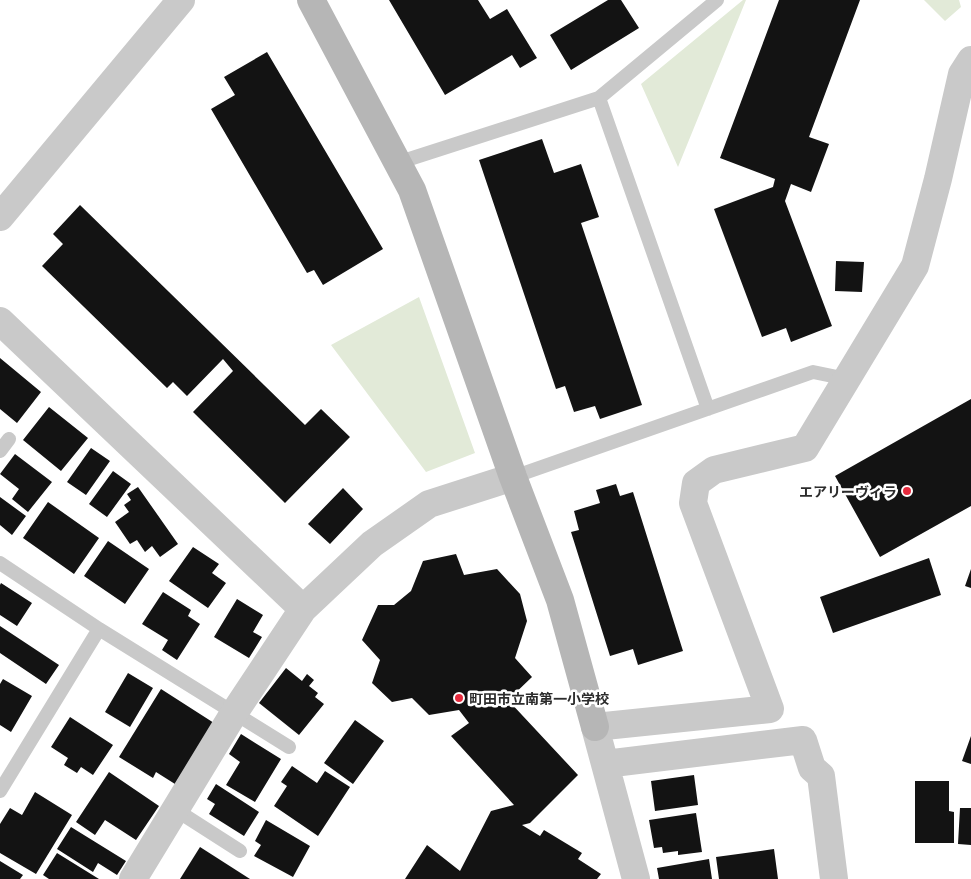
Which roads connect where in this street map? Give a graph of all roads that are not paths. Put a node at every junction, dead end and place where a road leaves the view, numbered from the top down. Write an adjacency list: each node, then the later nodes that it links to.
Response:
1 (181, 0): 7 (street)
2 (311, 0): 6 (street)
3 (717, 0): 5 (lane)
4 (968, 71): 9 (street)
5 (599, 98): 6 (lane); 10 (lane)
6 (397, 164): 13 (street)
7 (0, 217)
8 (0, 321): 15 (street)
9 (847, 379): 10 (lane); 18 (street)
10 (708, 409): 13 (lane)
11 (9, 440): 12 (lane)
12 (0, 451)
13 (513, 477): 15 (street); 18 (street)
14 (0, 563): 16 (lane)
15 (304, 609): 17 (street)
16 (99, 629): 17 (lane); 21 (lane)
17 (234, 713): 19 (lane); 22 (street)
18 (595, 727): 20 (street)
19 (289, 746)
20 (605, 764): 25 (street); 26 (street)
21 (0, 791)
22 (176, 810): 23 (lane); 24 (street)
23 (240, 851)
24 (133, 879)
25 (636, 879)
26 (834, 879)

